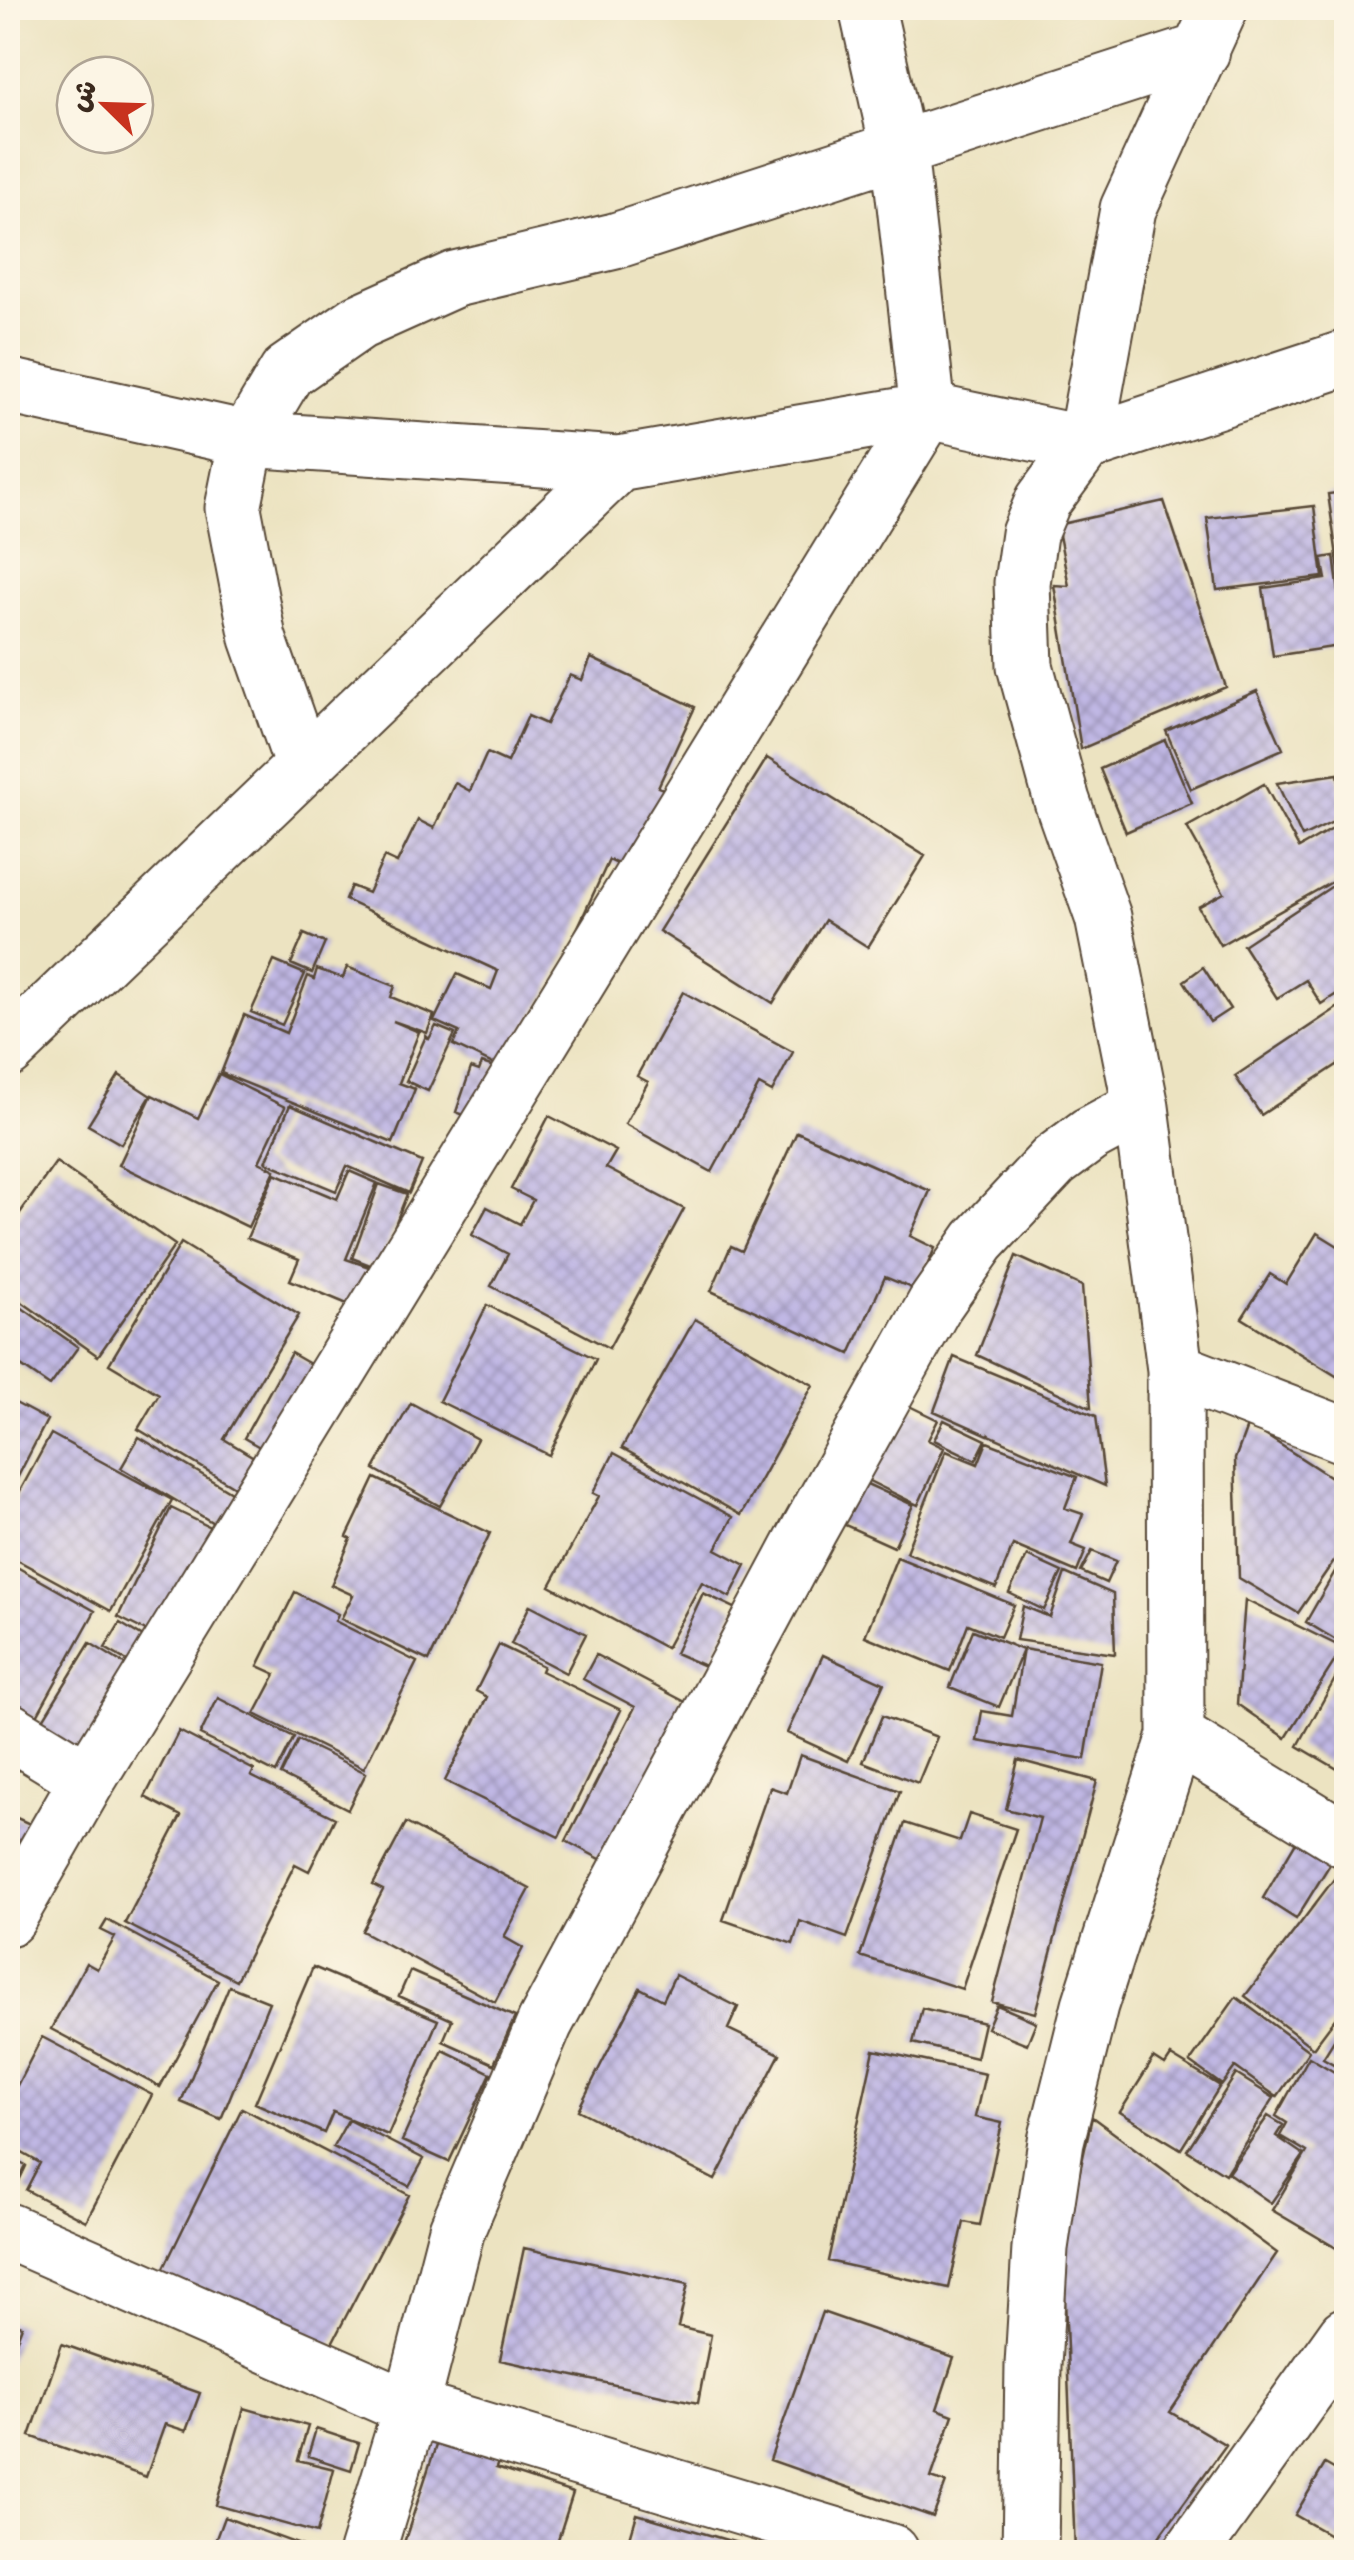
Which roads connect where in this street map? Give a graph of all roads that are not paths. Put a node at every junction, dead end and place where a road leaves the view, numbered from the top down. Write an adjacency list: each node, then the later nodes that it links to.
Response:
1 (868, 8): 3 (street)
2 (1211, 29): 3 (street); 8 (street)
3 (898, 151): 6 (street); 7 (street)
4 (1346, 358): 8 (street)
5 (8, 386): 7 (street)
6 (928, 411): 8 (street); 9 (street); 17 (street)
7 (248, 438): 9 (street); 10 (street)
8 (1084, 444): 12 (street)
9 (618, 464): 10 (street)
10 (304, 766): 11 (street)
11 (8, 1050)
12 (1141, 1107): 13 (street); 22 (street)
13 (1176, 1370): 14 (street); 16 (street)
14 (1346, 1436)
15 (8, 1730): 17 (street)
16 (1176, 1736): 18 (street); 25 (street)
17 (88, 1779): 19 (street)
18 (1346, 1840)
19 (8, 1918)
20 (8, 2231): 22 (street)
21 (1346, 2335): 26 (street)
22 (411, 2408): 23 (street); 24 (street)
23 (367, 2552)
24 (891, 2552)
25 (1030, 2552)
26 (1191, 2552)

